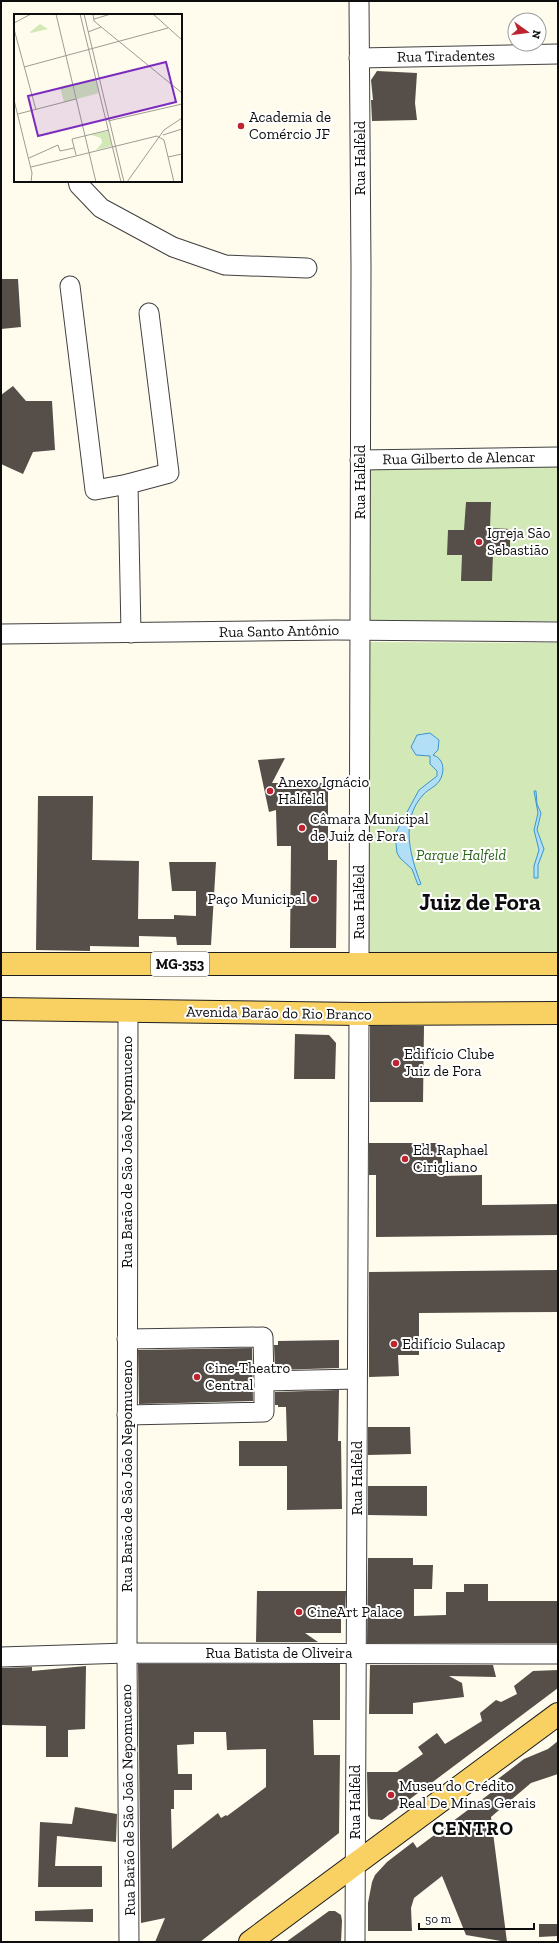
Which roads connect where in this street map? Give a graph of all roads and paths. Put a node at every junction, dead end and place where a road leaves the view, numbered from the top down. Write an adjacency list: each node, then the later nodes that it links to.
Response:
1 (359, 1): 3 (street, Rua Halfeld)
2 (558, 54): 3 (street, Rua Tiradentes)
3 (359, 58): 9 (street, Rua Halfeld)
4 (78, 182): 5 (street)
5 (307, 268)
6 (70, 286): 10 (street)
7 (149, 313): 10 (street)
8 (558, 457): 9 (street, Rua Gilberto de Alencar)
9 (360, 460): 11 (street, Rua Halfeld)
10 (128, 484): 13 (street)
11 (360, 630): 12 (street, Rua Santo Antônio); 13 (street, Rua Santo Antônio); 16 (street, Rua Halfeld)
12 (558, 632)
13 (131, 633): 14 (street, Rua Santo Antônio)
14 (1, 634)
15 (1, 964): 16 (main road, MG-353)
16 (359, 964): 17 (main road, MG-353)
17 (558, 964)
18 (1, 1009): 19 (main road, Avenida Barão do Rio Branco)
19 (128, 1011): 21 (main road, Avenida Barão do Rio Branco); 22 (street, Rua Barão de São João Nepomuceno)
20 (558, 1013): 21 (main road, Avenida Barão do Rio Branco)
21 (359, 1014): 23 (street, Rua Halfeld)
22 (127, 1339): 24 (street); 25 (street, Rua Barão de São João Nepomuceno)
23 (357, 1379): 24 (street); 27 (street, Rua Halfeld)
24 (264, 1381): 25 (street)
25 (127, 1415): 26 (street, Rua Barão de São João Nepomuceno)
26 (127, 1653): 27 (street, Rua Batista de Oliveira); 29 (street, Rua Batista de Oliveira); 32 (street, Rua Barão de São João Nepomuceno)
27 (356, 1654): 28 (street, Rua Batista de Oliveira); 31 (street, Rua Halfeld)
28 (558, 1654)
29 (1, 1657)
30 (558, 1714): 31 (main road)
31 (355, 1864): 33 (main road); 34 (street, Rua Halfeld)
32 (129, 1942)
33 (250, 1942)
34 (355, 1942)

